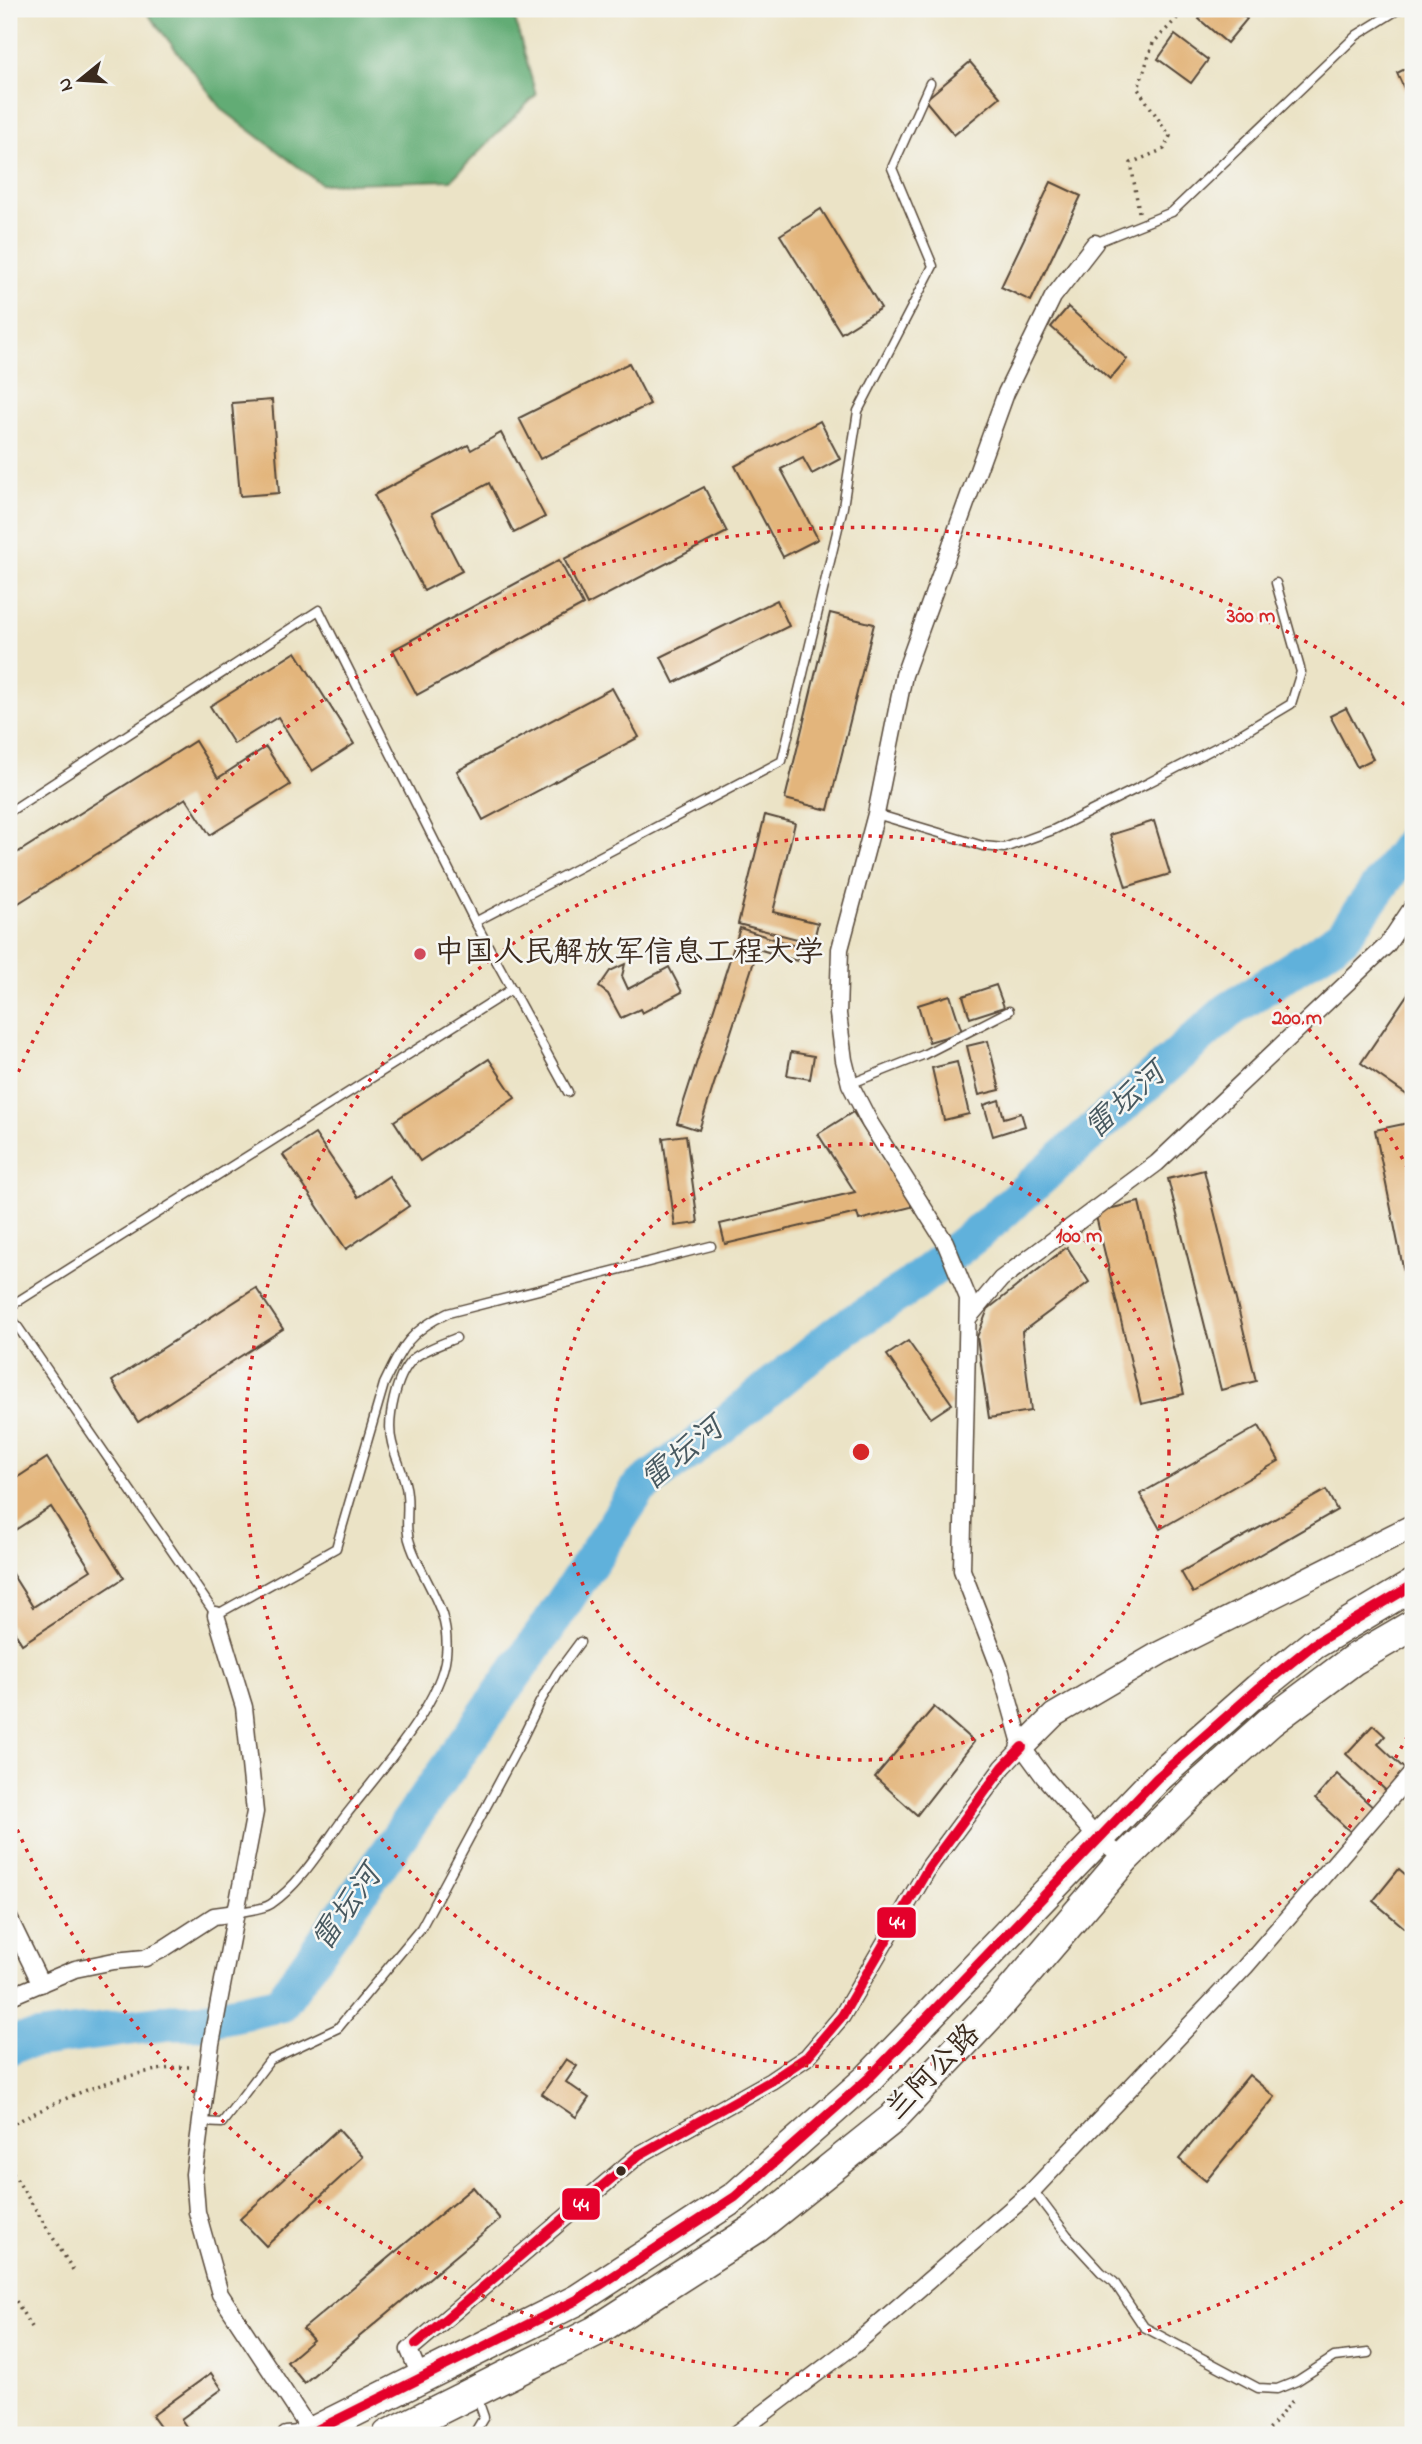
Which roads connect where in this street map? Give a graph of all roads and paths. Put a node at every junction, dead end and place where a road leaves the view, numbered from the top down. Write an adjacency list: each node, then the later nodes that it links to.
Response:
1 (1186, 9): 4 (path)
2 (1399, 9): 4 (lane)
3 (930, 83): 10 (lane)
4 (1141, 224): 5 (lane)
5 (1095, 243): 8 (street)
6 (1276, 583): 8 (lane)
7 (9, 812): 10 (lane)
8 (876, 814): 13 (street)
9 (1413, 906): 18 (street)
10 (475, 922): 11 (lane)
11 (512, 989): 14 (lane); 16 (lane)
12 (1009, 1011): 13 (lane)
13 (850, 1084): 18 (street)
14 (568, 1092)
15 (711, 1246): 22 (lane)
16 (9, 1307)
17 (9, 1314): 22 (lane)
18 (969, 1317): 25 (street)
19 (456, 1338): 29 (lane)
20 (1413, 1526): 25 (street)
21 (1413, 1585): 27 (highway, 兰阿公路)
22 (216, 1615): 29 (street)
23 (1413, 1625): 28 (highway, 兰阿公路)
24 (580, 1642): 34 (lane)
25 (1022, 1747): 27 (street); 42 (street)
26 (1413, 1772): 37 (street)
27 (1098, 1839): 28 (street); 42 (highway, 兰阿公路)
28 (1125, 1858): 44 (highway, 兰阿公路)
29 (236, 1913): 31 (street); 33 (street)
30 (9, 1917): 31 (street)
31 (41, 1984): 32 (street)
32 (9, 1997)
33 (208, 2067): 34 (street); 35 (path)
34 (200, 2122): 45 (street)
35 (9, 2126)
36 (9, 2167): 38 (path)
37 (1033, 2190): 43 (lane); 48 (street)
38 (75, 2273)
39 (9, 2289): 40 (path)
40 (31, 2327)
41 (1368, 2353): 43 (lane)
42 (420, 2376): 45 (highway, 兰阿公路)
43 (1297, 2381): 49 (path)
44 (475, 2391): 46 (highway, 兰阿公路); 47 (lane)
45 (304, 2435)
46 (388, 2435)
47 (473, 2435)
48 (735, 2435)
49 (1264, 2435)

